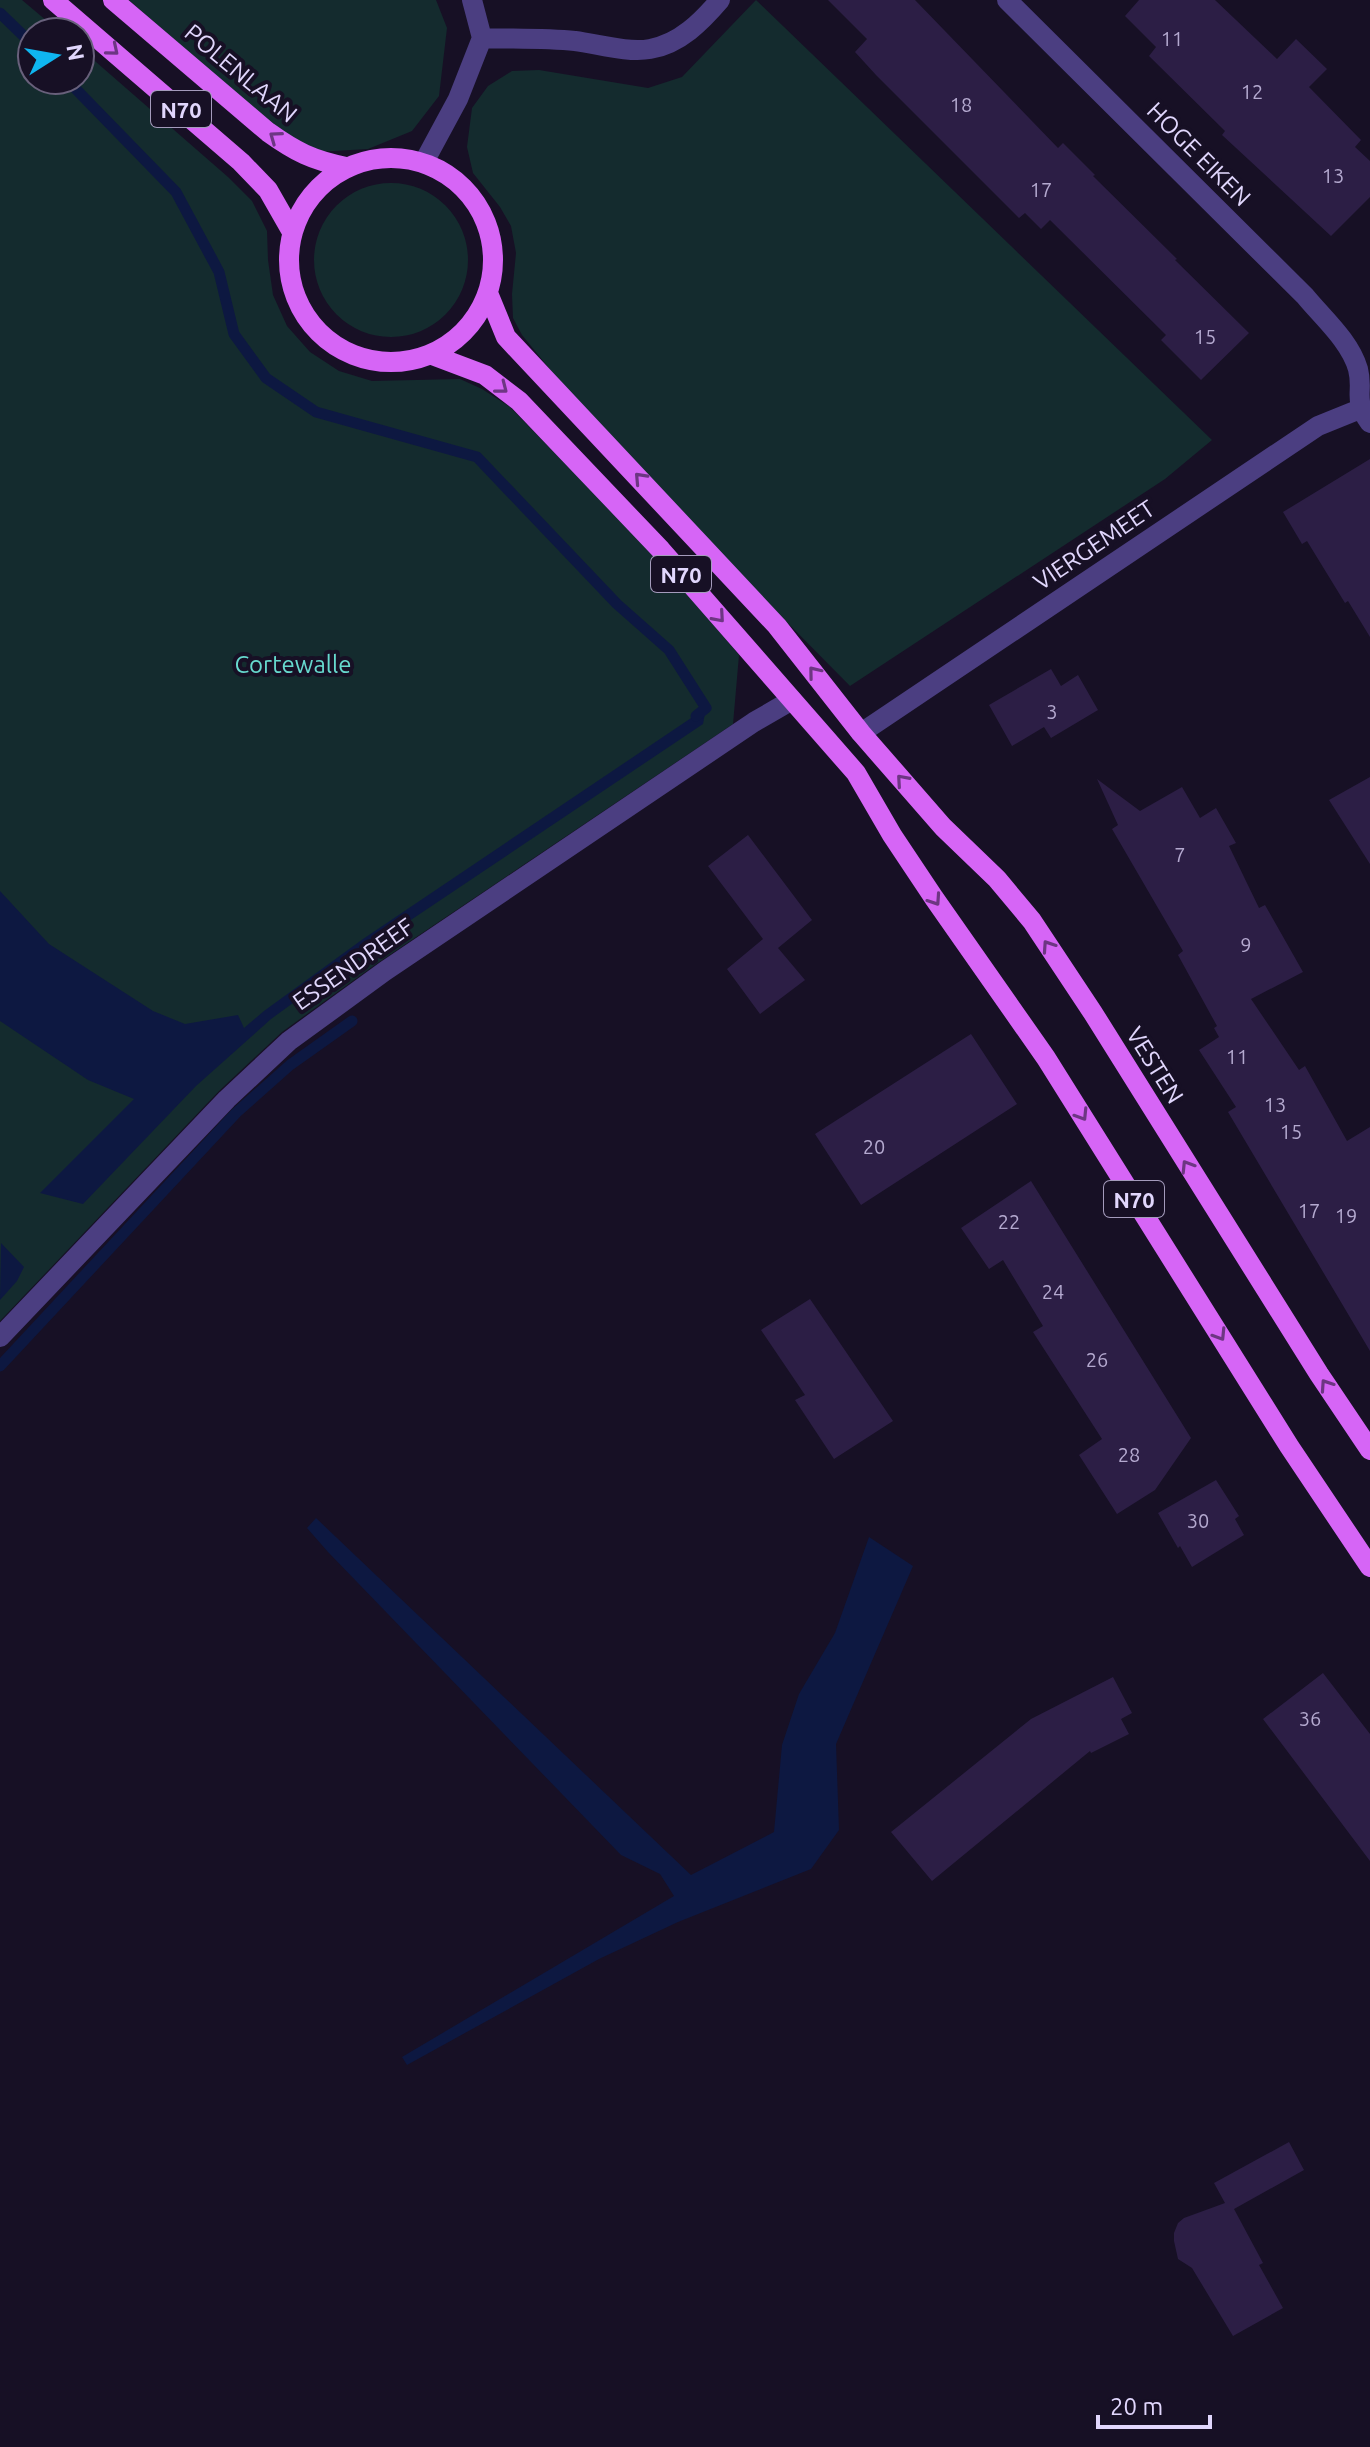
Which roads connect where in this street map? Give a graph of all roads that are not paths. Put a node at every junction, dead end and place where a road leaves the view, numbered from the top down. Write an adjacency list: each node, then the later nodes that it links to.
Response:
1 (53, 0): 9 (main road, N70, one-way to 9)
2 (113, 0): 8 (main road, POLENLAAN / N70, one-way to 2)
3 (472, 0): 6 (street)
4 (720, 0): 6 (street)
5 (1007, 0): 11 (street, HOGE EIKEN)
6 (482, 38): 7 (street)
7 (424, 162): 8 (main road, N70); 10 (main road, N70)
8 (346, 167): 9 (main road, N70)
9 (292, 232): 12 (main road, N70)
10 (488, 293): 12 (main road, N70); 15 (main road, N70, one-way to 10)
11 (1349, 349): 13 (street, VIERGEMEET)
12 (432, 355): 14 (main road, N70, one-way to 14)
13 (1365, 416): 15 (street, VIERGEMEET)
14 (792, 700): 16 (street, ESSENDREEF); 18 (main road, N70, one-way to 18)
15 (861, 733): 17 (main road, VESTEN / N70, one-way to 15)
16 (0, 1337)
17 (1370, 1450)
18 (1370, 1567)

